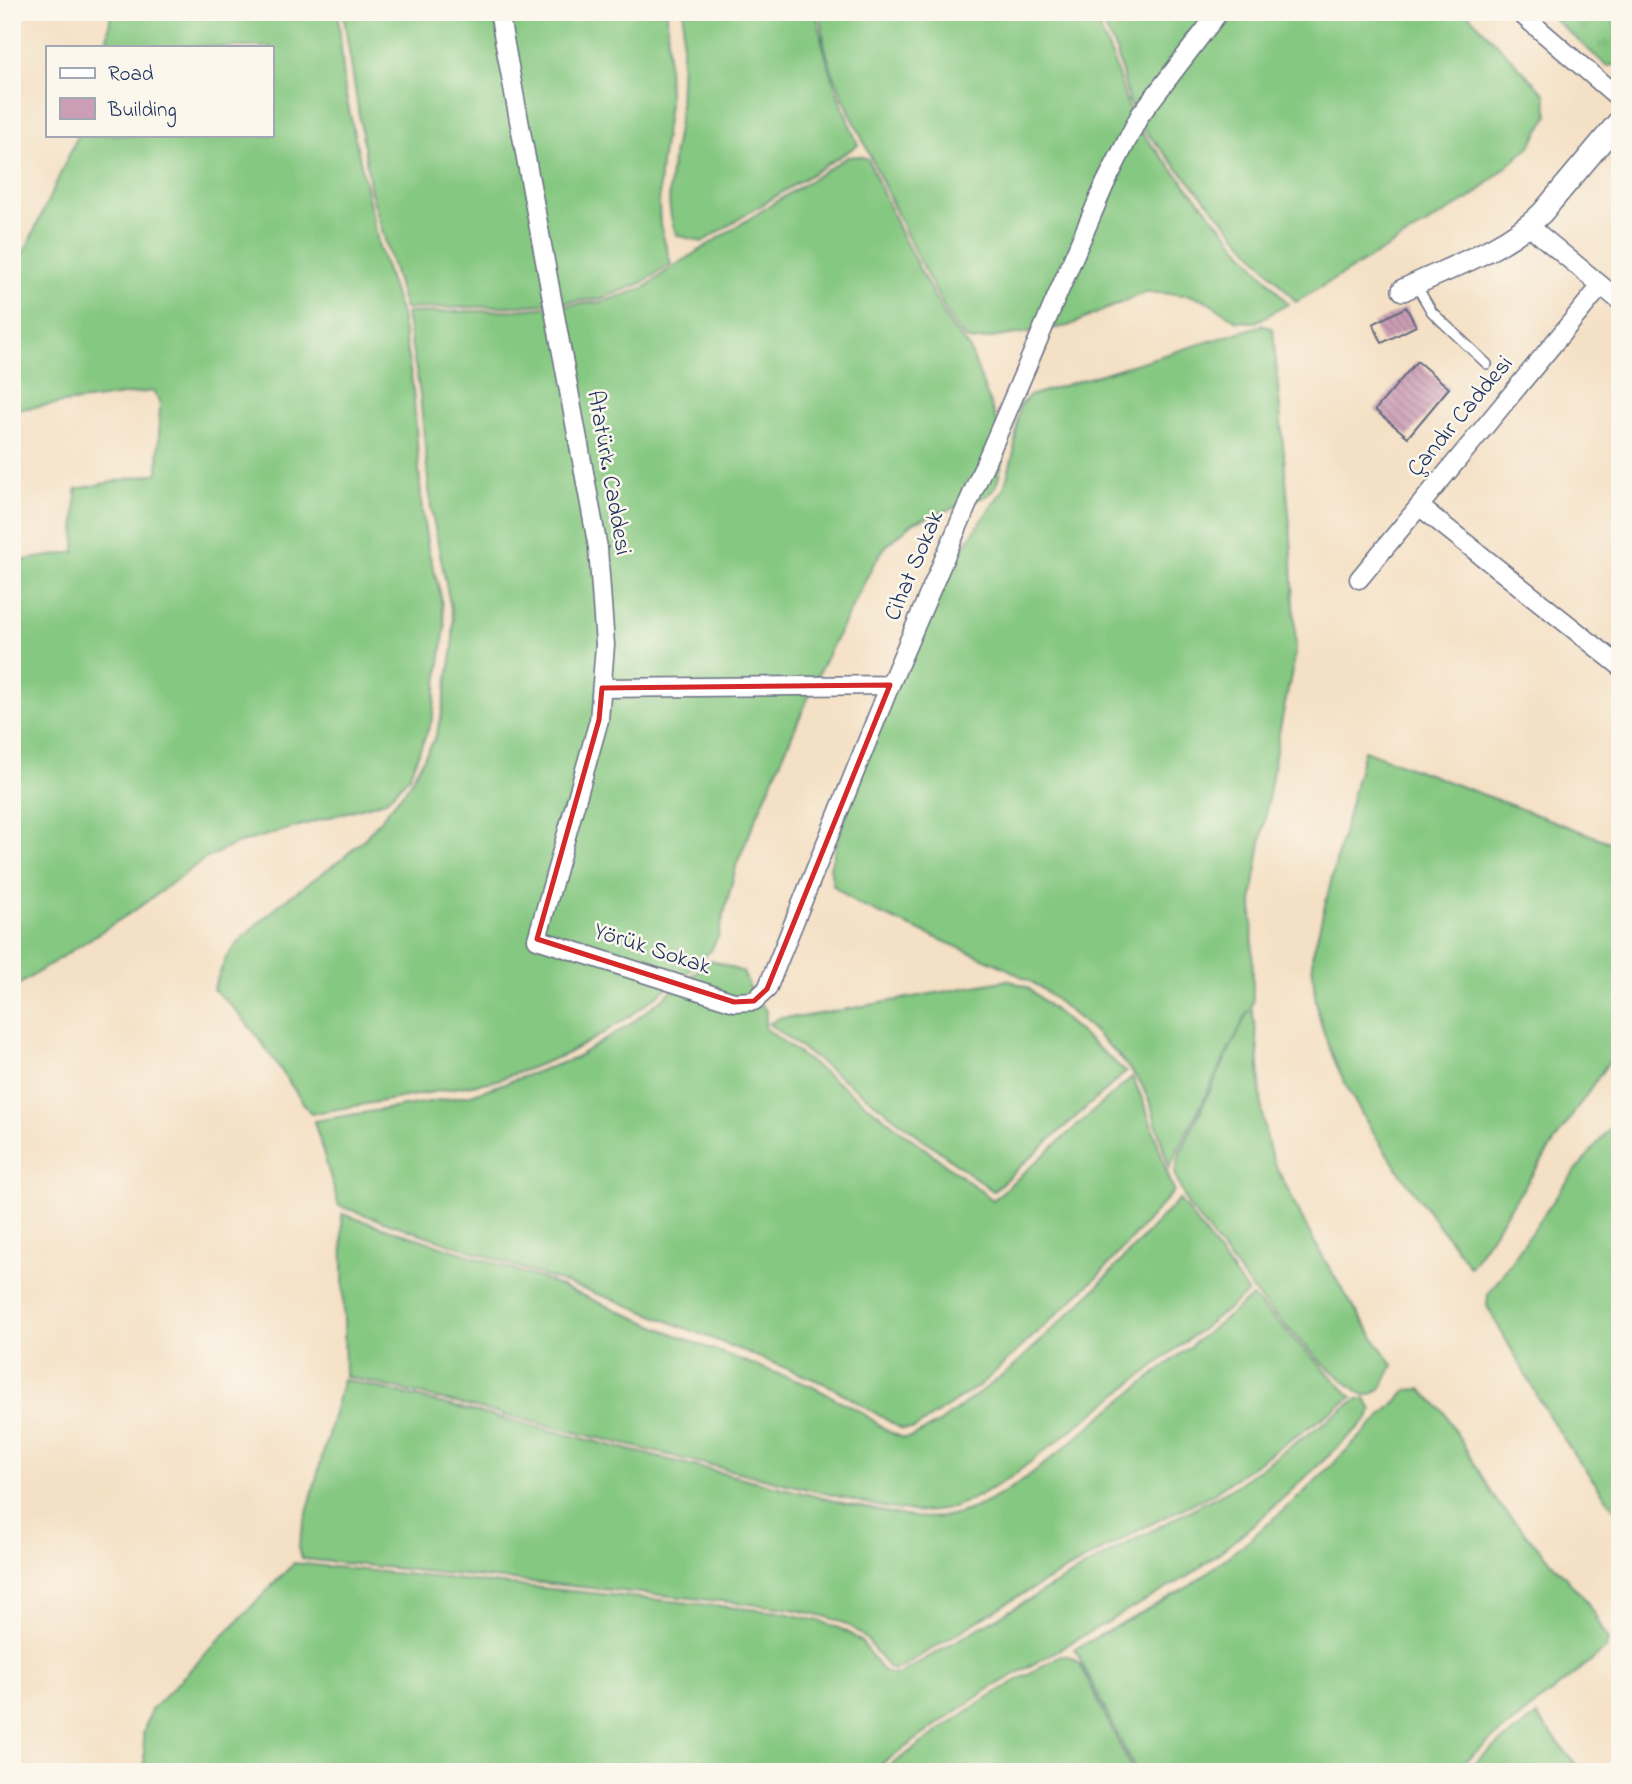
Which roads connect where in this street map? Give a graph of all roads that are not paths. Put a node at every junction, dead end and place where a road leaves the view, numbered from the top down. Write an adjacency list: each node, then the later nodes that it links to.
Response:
1 (499, 12): 15 (street, Atatürk. Caddesi)
2 (1219, 12): 14 (street, Cihat Sokak)
3 (1519, 12): 4 (street)
4 (1620, 99)
5 (1620, 120): 6 (street)
6 (1529, 226): 7 (street); 8 (street)
7 (1601, 286): 9 (street); 11 (street, Çandır Caddesi)
8 (1409, 287): 10 (lane)
9 (1620, 301)
10 (1488, 364)
11 (1419, 506): 12 (street, Çandır Caddesi); 13 (street)
12 (1359, 579)
13 (1620, 667)
14 (890, 685): 15 (street); 17 (street, Cihat Sokak)
15 (602, 688): 16 (street, Atatürk. Caddesi)
16 (537, 939): 17 (street, Yörük Sokak)
17 (754, 1001)

